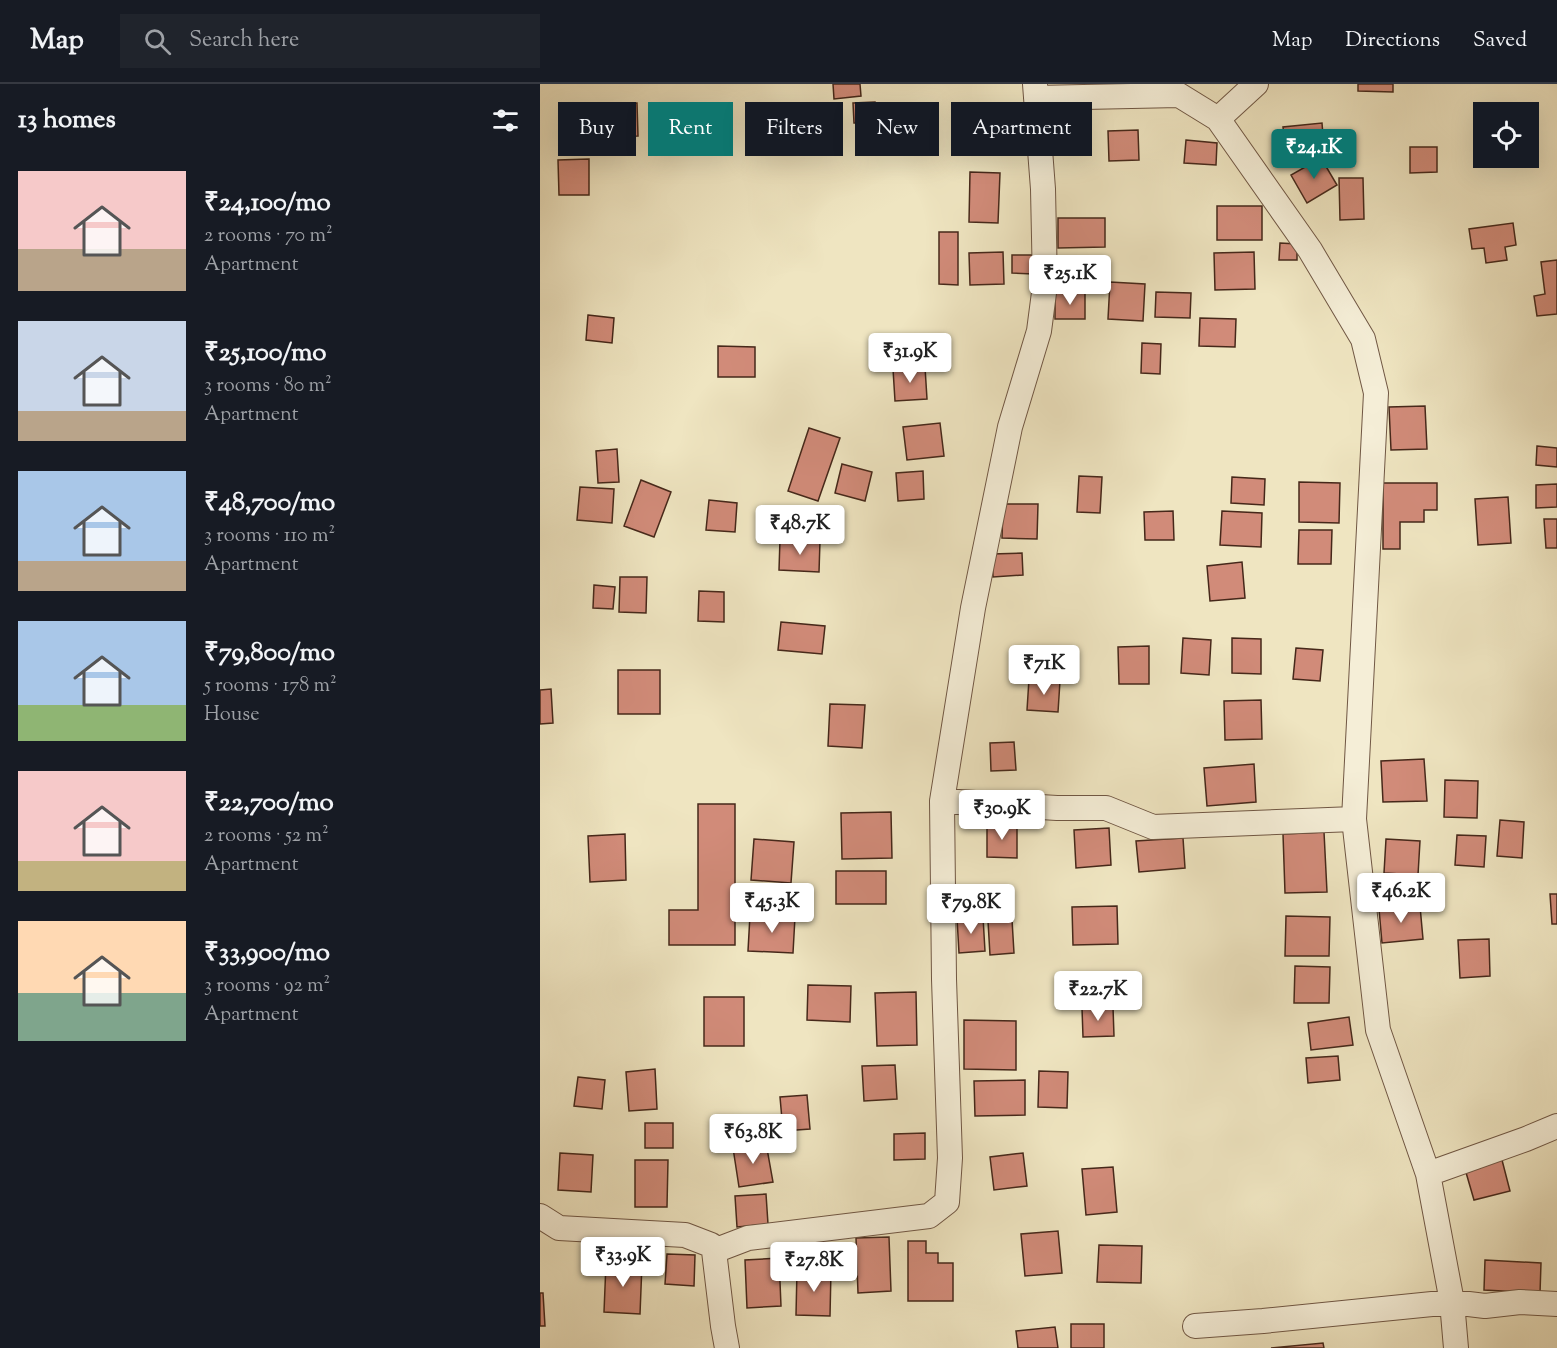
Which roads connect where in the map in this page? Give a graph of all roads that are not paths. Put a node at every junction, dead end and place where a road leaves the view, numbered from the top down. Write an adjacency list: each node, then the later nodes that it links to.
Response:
1 (1256, 84): 3 (street)
2 (1035, 91): 3 (street); 4 (street)
3 (1218, 119): 5 (street)
4 (942, 801): 5 (street); 9 (street)
5 (1354, 819): 7 (street)
6 (1557, 1126): 7 (street)
7 (1428, 1174): 10 (street)
8 (540, 1216): 9 (street)
9 (714, 1251): 13 (street)
10 (1452, 1302): 11 (street); 12 (street); 14 (street)
11 (1557, 1305)
12 (1195, 1326)
13 (727, 1348)
14 (1456, 1348)

